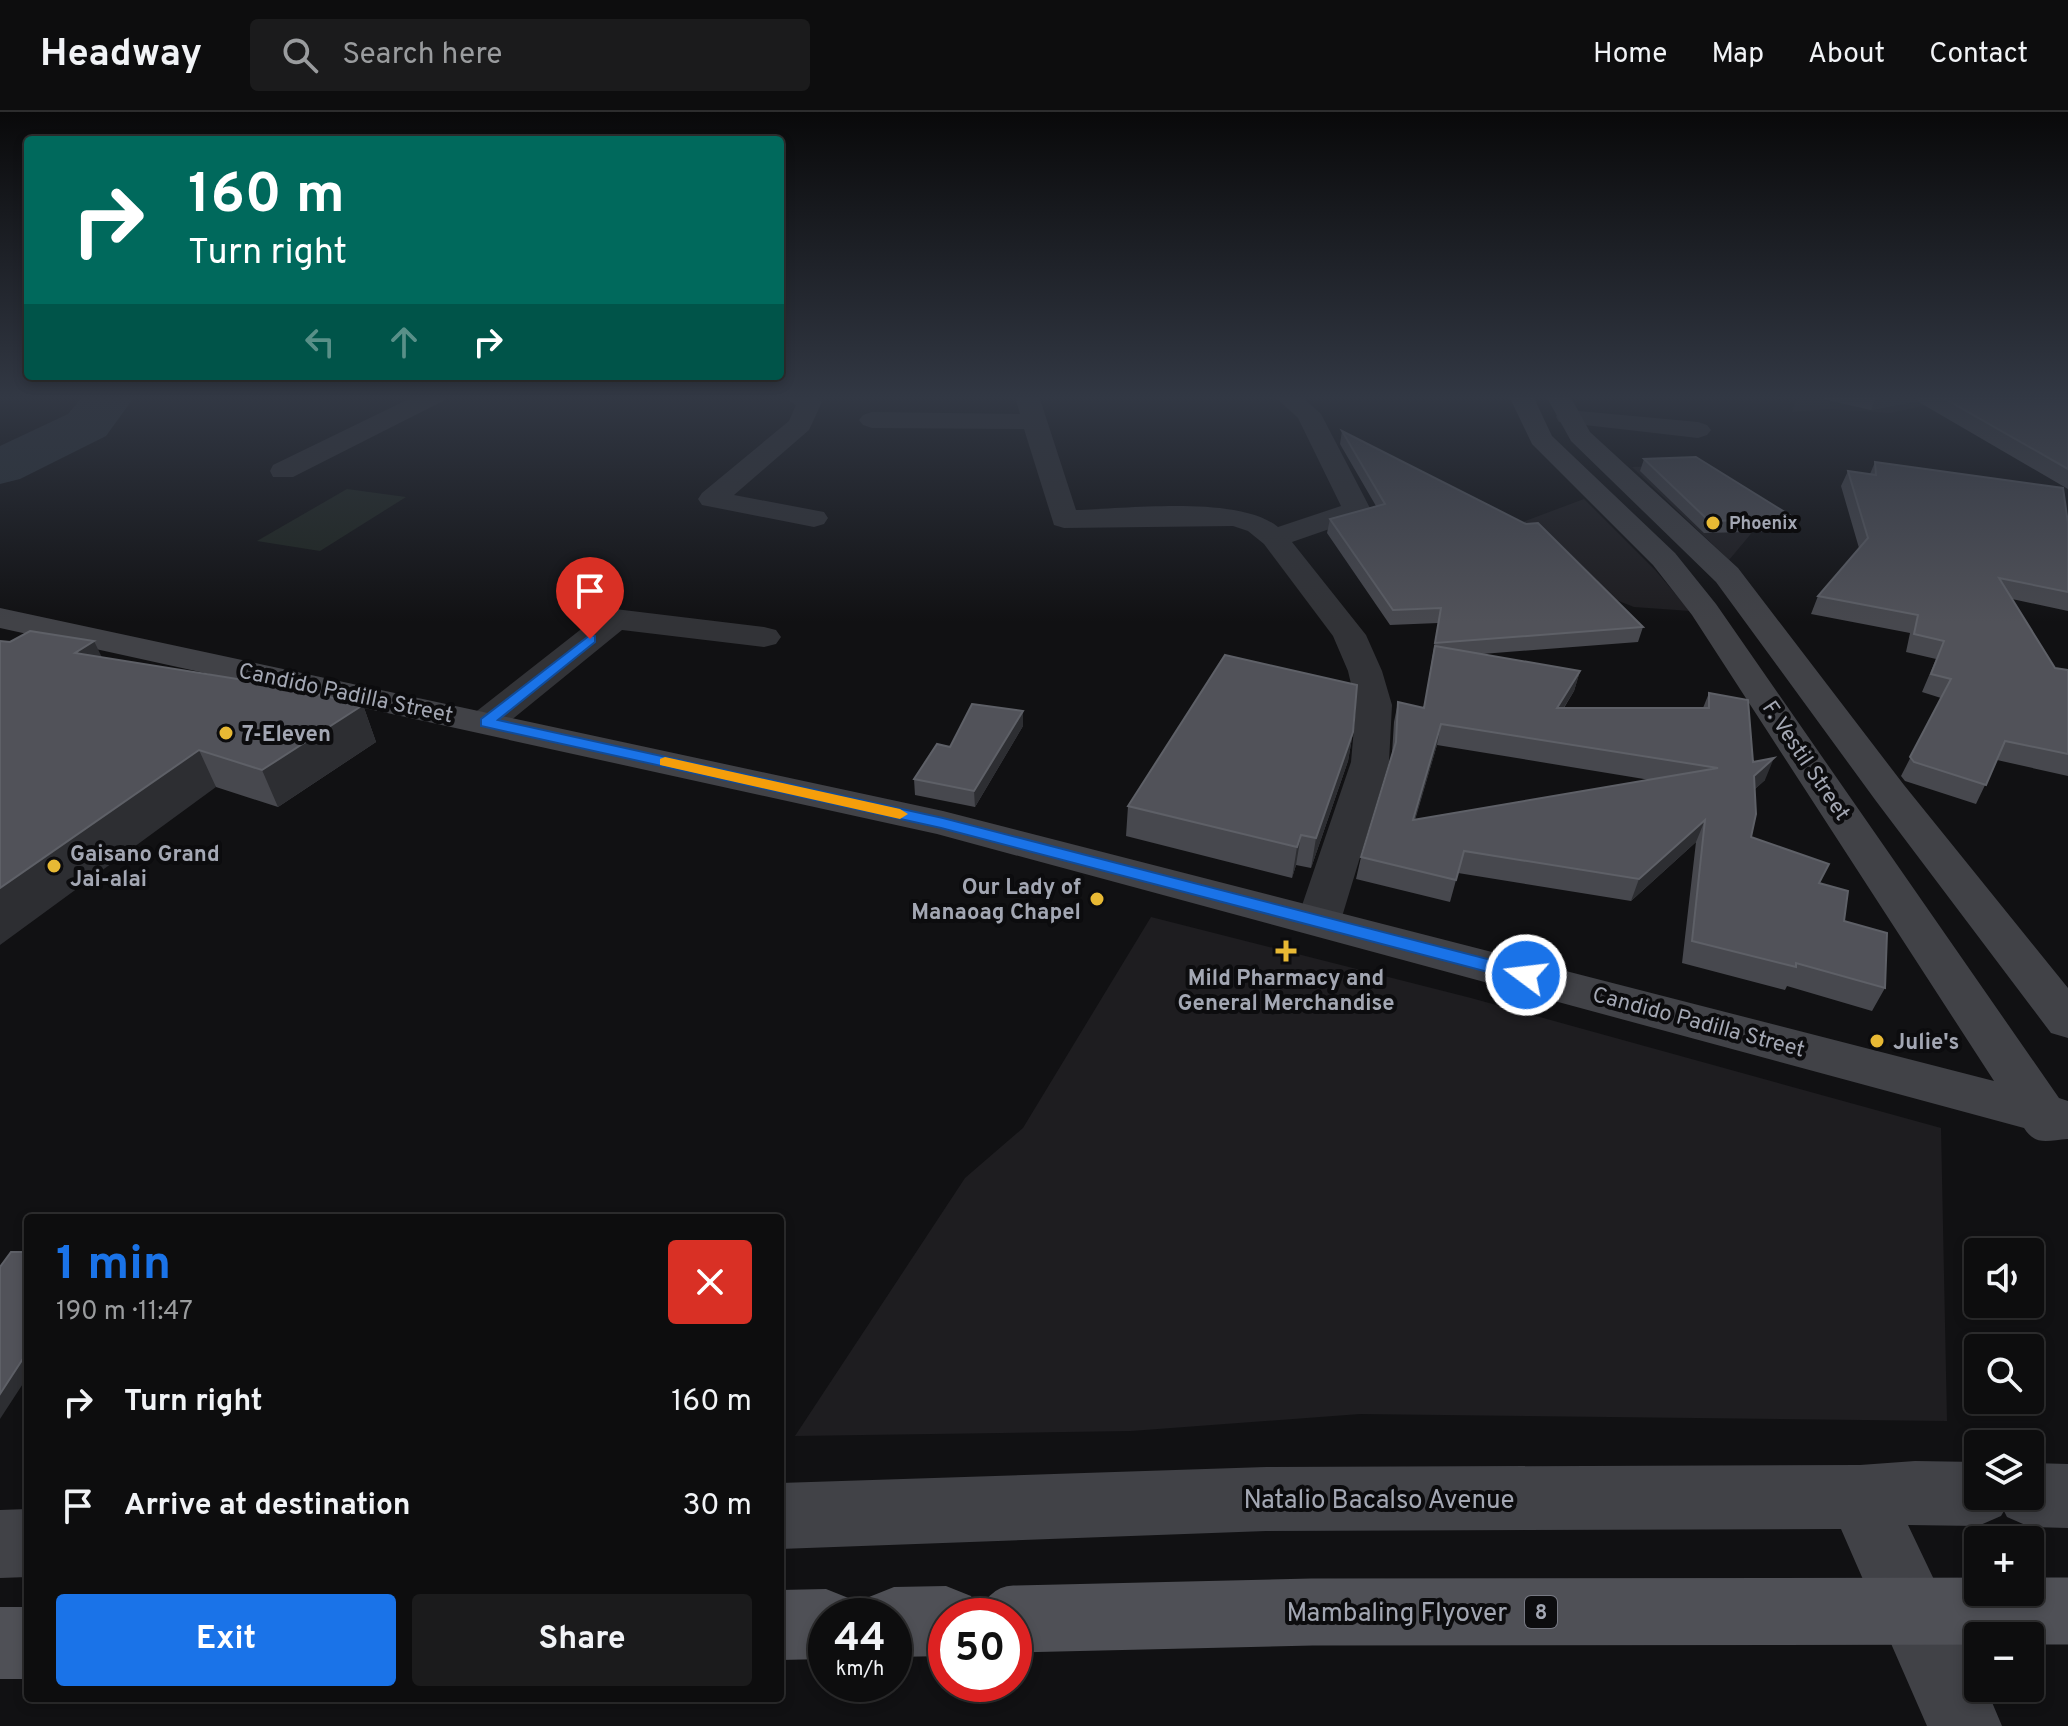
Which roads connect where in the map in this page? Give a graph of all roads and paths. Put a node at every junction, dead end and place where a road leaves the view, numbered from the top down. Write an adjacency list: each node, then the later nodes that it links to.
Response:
1 (745, 471): 6 (street)
2 (1049, 471): 7 (street)
3 (1338, 471): 7 (street)
4 (1574, 471): 13 (main road, F. Vestil Street)
5 (1616, 471): 12 (main road, F. Vestil Street)
6 (814, 518)
7 (1274, 538): 11 (street)
8 (0, 618): 10 (main road, Candido Padilla Street)
9 (764, 637): 10 (street)
10 (486, 722): 11 (main road, Candido Padilla Street)
11 (1319, 920): 13 (main road, Candido Padilla Street)
12 (2068, 1021)
13 (2059, 1127)
14 (1964, 1494): 17 (main road, Natalio Bacalso Avenue)
15 (2044, 1495): 16 (main road)
16 (2068, 1496)
17 (1860, 1497): 18 (main road, Natalio Bacalso Avenue); 27 (main road)
18 (784, 1516)
19 (24, 1543): 20 (main road)
20 (0, 1544)
21 (2068, 1611): 22 (main road, Mambaling Flyover / 8, bridge)
22 (1032, 1619)
23 (808, 1624): 24 (main road)
24 (784, 1625)
25 (0, 1643): 26 (main road)
26 (24, 1643)
27 (1965, 1726)

